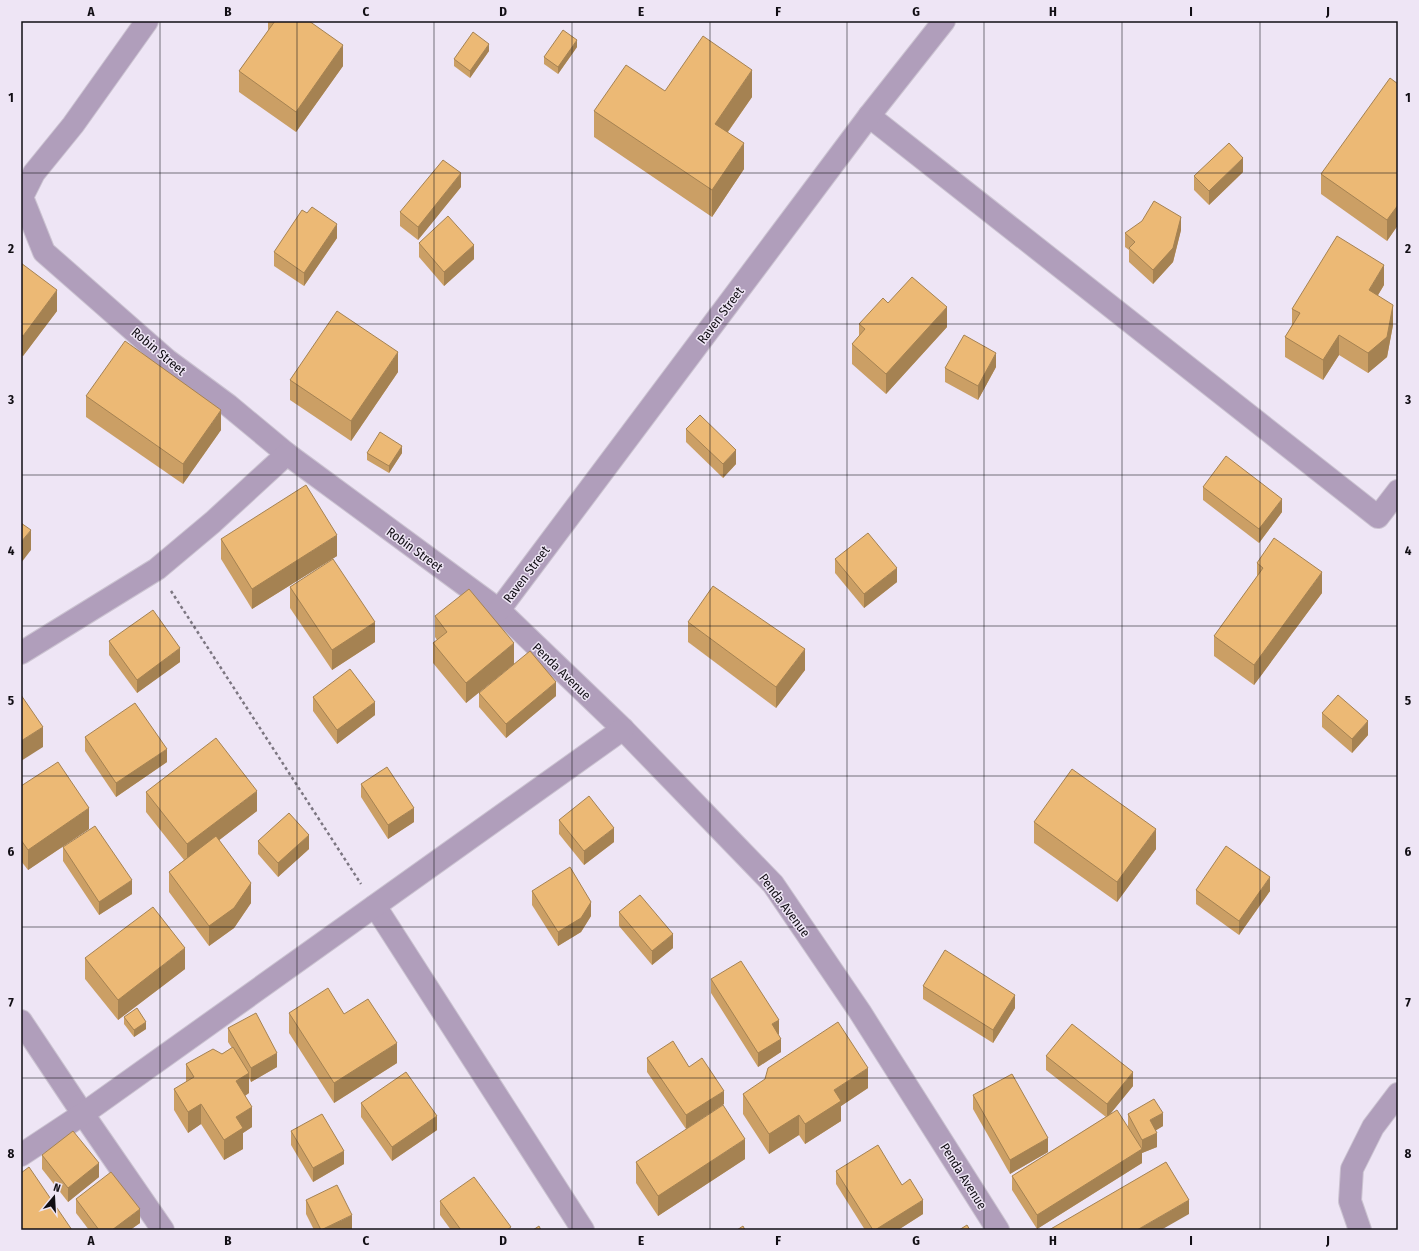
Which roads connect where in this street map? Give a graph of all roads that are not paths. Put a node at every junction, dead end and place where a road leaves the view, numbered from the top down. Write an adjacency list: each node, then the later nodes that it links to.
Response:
1 (148, 21): 4 (street, Robin Street)
2 (944, 21): 3 (street, Raven Street)
3 (869, 116): 5 (street); 6 (street, Raven Street)
4 (287, 454): 6 (street, Robin Street); 7 (street)
5 (1398, 491)
6 (499, 610): 8 (street, Penda Avenue)
7 (21, 653)
8 (622, 730): 9 (street); 16 (street, Penda Avenue)
9 (375, 906): 12 (street); 15 (street)
10 (21, 1021): 12 (street)
11 (1398, 1094): 17 (street)
12 (83, 1114): 13 (street); 14 (street)
13 (21, 1155)
14 (163, 1230)
15 (582, 1230)
16 (998, 1230)
17 (1360, 1230)

